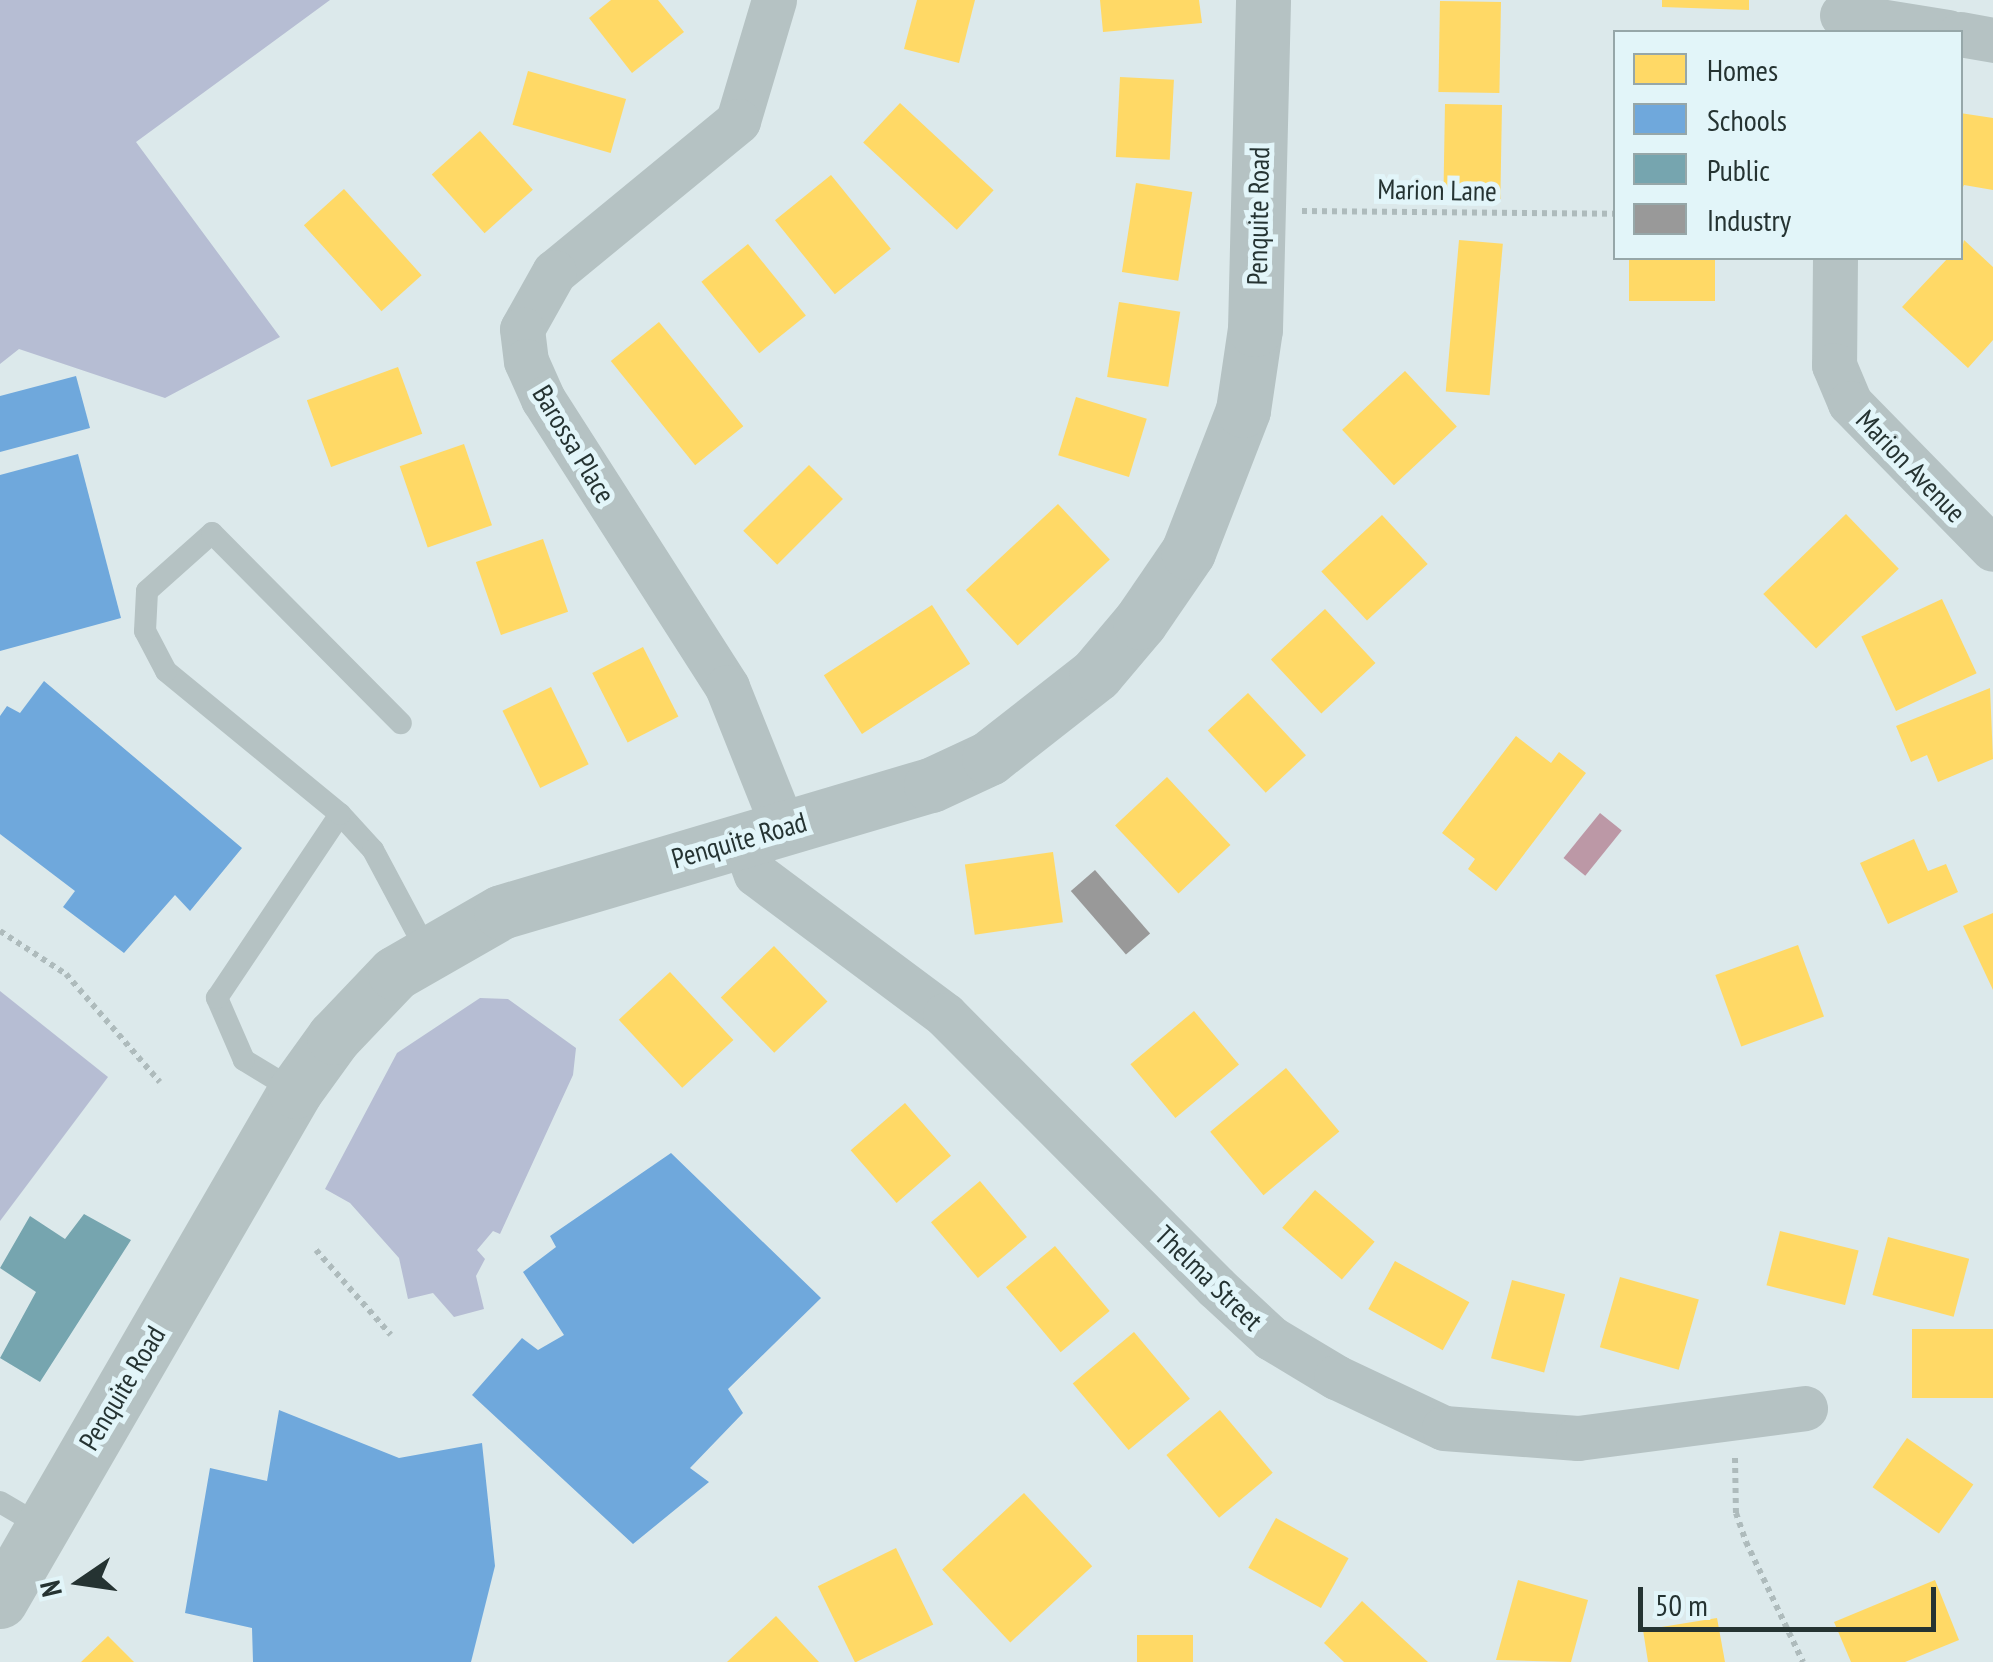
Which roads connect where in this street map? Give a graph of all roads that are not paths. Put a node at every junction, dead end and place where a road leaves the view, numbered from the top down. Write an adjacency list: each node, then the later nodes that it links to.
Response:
1 (774, 0): 11 (street, Barossa Place)
2 (1262, 0): 11 (street, Penquite Road)
3 (1842, 16): 4 (street)
4 (1935, 30)
5 (1963, 35): 6 (street)
6 (1993, 40)
7 (1835, 260): 8 (street, Marion Avenue)
8 (1993, 549)
9 (402, 723): 10 (lane)
10 (340, 814): 12 (lane); 13 (lane)
11 (763, 833): 12 (street, Penquite Road); 14 (street, Thelma Street)
12 (427, 951): 13 (street, Penquite Road)
13 (295, 1091): 15 (street, Penquite Road)
14 (1805, 1408)
15 (20, 1514): 16 (street, Penquite Road)
16 (0, 1601)

